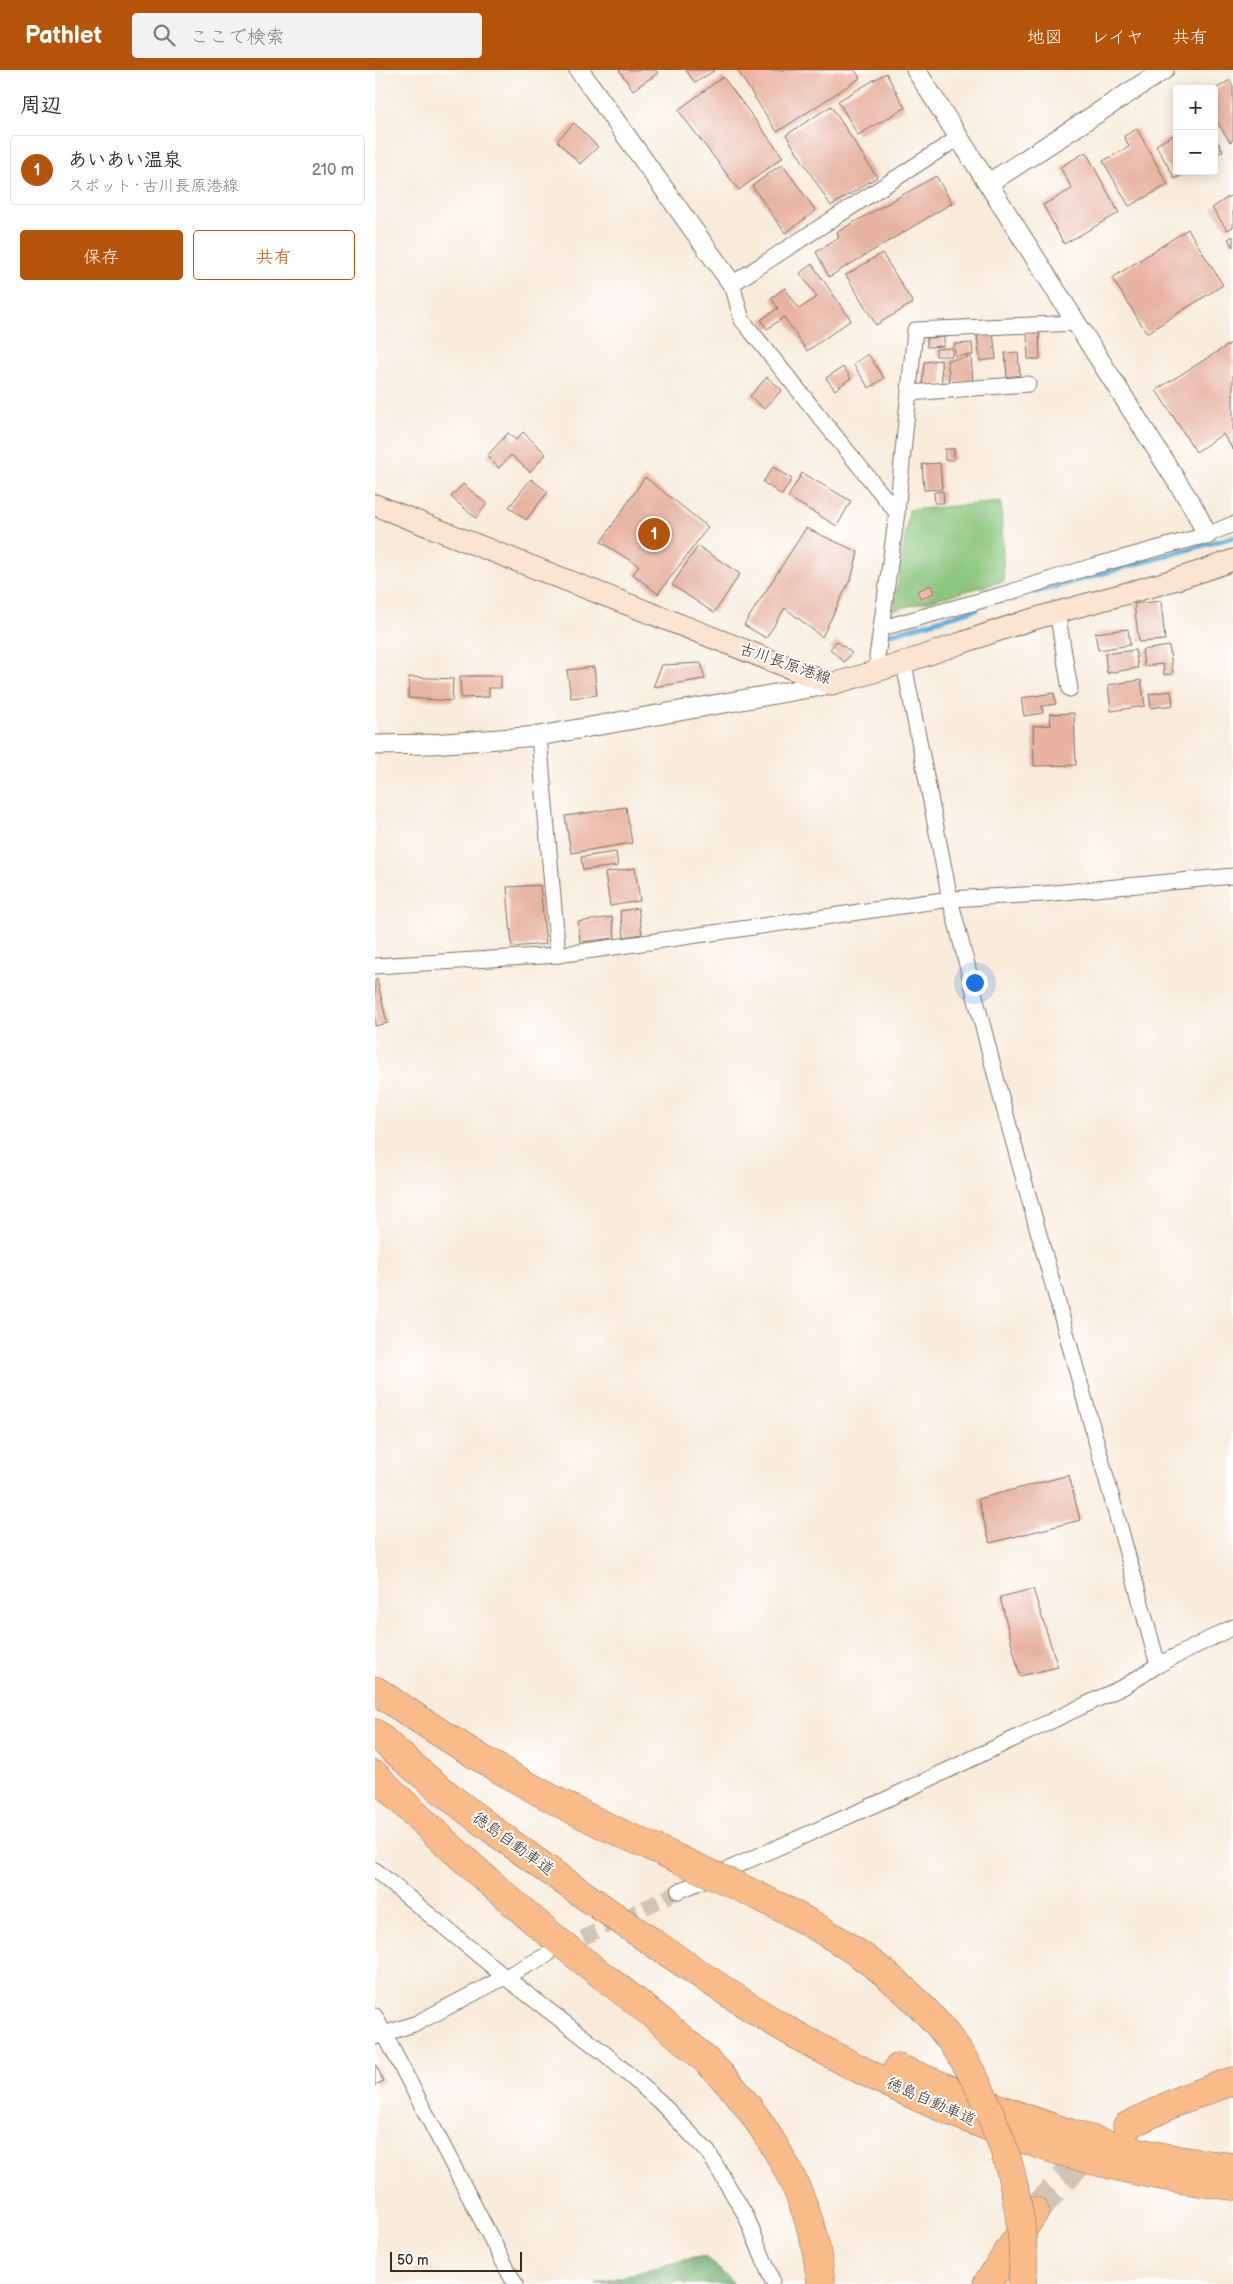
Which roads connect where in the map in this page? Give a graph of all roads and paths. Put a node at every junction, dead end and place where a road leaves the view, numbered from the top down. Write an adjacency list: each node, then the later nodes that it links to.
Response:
1 (579, 70): 6 (street)
2 (916, 70): 4 (street)
3 (1164, 70): 5 (street)
4 (958, 138): 5 (street); 6 (street)
5 (989, 183): 7 (street)
6 (732, 284): 11 (street)
7 (1077, 323): 9 (street); 13 (street)
8 (1028, 384): 9 (street)
9 (909, 393): 11 (street)
10 (375, 505): 19 (main road, 古川長原港線)
11 (897, 512): 16 (street)
12 (1233, 524): 13 (street)
13 (1207, 536): 16 (street)
14 (1233, 560): 15 (main road, 古川長原港線)
15 (1057, 612): 17 (main road, 古川長原港線); 20 (street)
16 (882, 628): 18 (street)
17 (904, 664): 18 (main road, 古川長原港線); 24 (street)
18 (879, 672): 19 (main road, 古川長原港線)
19 (831, 684): 21 (street)
20 (1070, 689)
21 (539, 736): 22 (street); 25 (street)
22 (375, 745)
23 (1233, 876): 24 (street)
24 (950, 900): 25 (street); 28 (street)
25 (558, 955): 26 (street)
26 (375, 966)
27 (1233, 1627): 28 (street)
28 (1158, 1665): 33 (street)
29 (375, 1690): 48 (highway, bridge)
30 (375, 1733): 40 (highway, 徳島自動車道)
31 (375, 1775): 46 (highway)
32 (375, 1870): 35 (street)
33 (679, 1891)
34 (547, 1955): 35 (street)
35 (505, 1977): 37 (street); 44 (street)
36 (375, 2016): 37 (street)
37 (379, 2036): 45 (street)
38 (1233, 2081): 39 (highway)
39 (1127, 2126)
40 (1053, 2139): 41 (highway, 徳島自動車道); 42 (highway, 徳島自動車道)
41 (1233, 2167)
42 (1233, 2186)
43 (1035, 2211): 47 (highway)
44 (772, 2280)
45 (515, 2284)
46 (821, 2284)
47 (987, 2284)
48 (1022, 2284)

